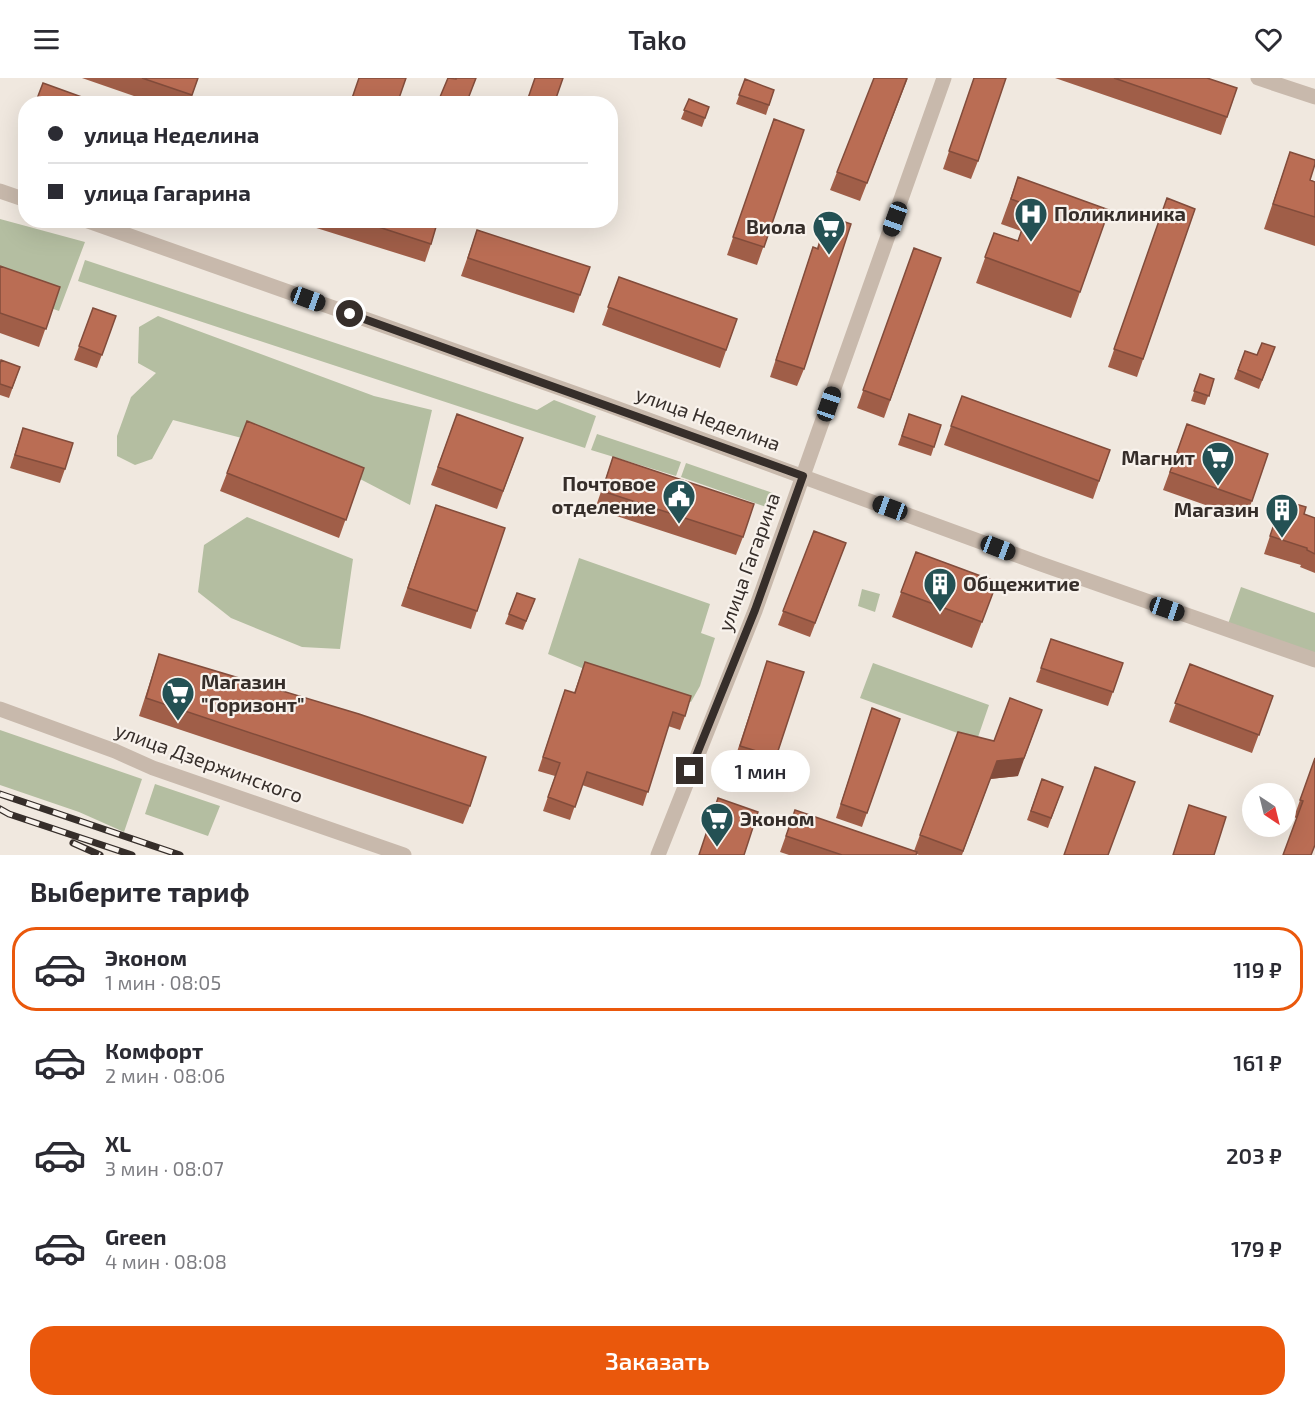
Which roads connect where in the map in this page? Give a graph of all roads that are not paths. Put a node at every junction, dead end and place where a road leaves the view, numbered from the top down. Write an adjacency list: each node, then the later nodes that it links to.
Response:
1 (944, 78): 7 (street, улица Гагарина)
2 (1258, 78): 3 (street)
3 (1315, 97)
4 (0, 191): 5 (street)
5 (18, 197)
6 (107, 228): 7 (street, улица Неделина)
7 (803, 476): 8 (street, улица Неделина); 11 (street, улица Гагарина)
8 (1315, 660)
9 (0, 709): 10 (street, улица Дзержинского)
10 (404, 855)
11 (658, 855)

